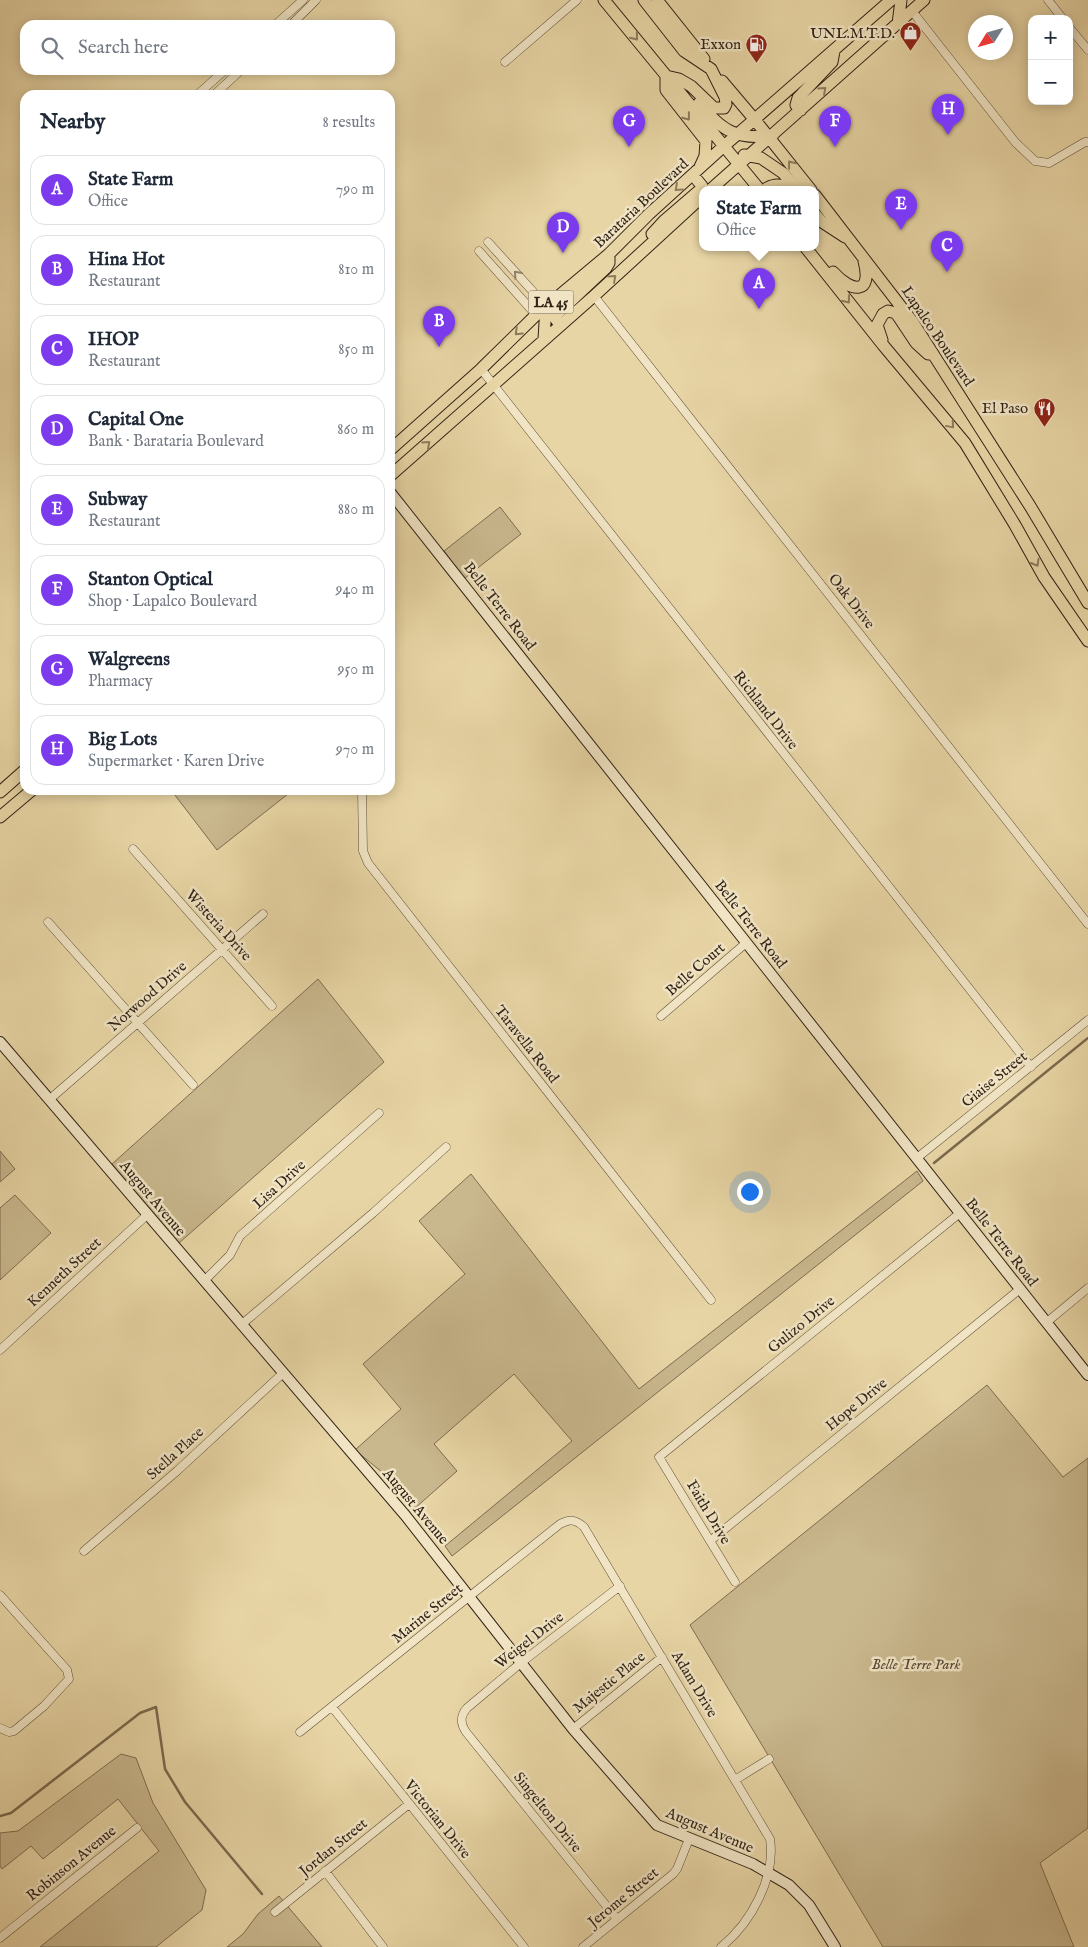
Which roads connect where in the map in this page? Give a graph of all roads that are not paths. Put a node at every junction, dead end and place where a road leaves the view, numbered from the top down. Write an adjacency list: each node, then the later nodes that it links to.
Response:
1 (303, 0): 15 (street)
2 (316, 0): 16 (street)
3 (577, 0): 22 (street)
4 (604, 0): 12 (main road)
5 (635, 0): 18 (main road)
6 (644, 0): 18 (main road)
7 (657, 0): 23 (main road)
8 (892, 0): 21 (main road, Barataria Boulevard / LA 45)
9 (901, 0): 17 (main road)
10 (924, 0): 13 (main road)
11 (1048, 0): 14 (street)
12 (611, 5): 26 (main road, one-way to 26)
13 (913, 5): 17 (main road); 34 (street)
14 (1060, 15)
15 (281, 20)
16 (296, 20)
17 (898, 24): 30 (main road, one-way to 17)
18 (666, 28): 23 (main road)
19 (1073, 31): 20 (street)
20 (1088, 50)
21 (834, 51): 30 (main road); 31 (main road, Barataria Boulevard / LA 45)
22 (505, 62)
23 (711, 69): 27 (main road); 31 (main road)
24 (219, 75): 28 (street)
25 (236, 75): 29 (street)
26 (666, 76): 27 (main road); 35 (main road); 38 (main road, one-way to 38)
27 (683, 82): 32 (main road)
28 (203, 90)
29 (219, 90)
30 (801, 110): 33 (main road)
31 (755, 120): 32 (main road, Barataria Boulevard / LA 45); 33 (main road)
32 (738, 135): 33 (main road); 35 (main road, Barataria Boulevard / LA 45)
33 (771, 136): 36 (main road); 45 (main road, one-way to 33)
34 (1088, 142)
35 (727, 149): 36 (main road); 37 (main road); 38 (main road, Barataria Boulevard / LA 45)
36 (749, 156): 37 (main road); 44 (main road)
37 (739, 165): 40 (main road); 41 (main road)
38 (696, 172): 39 (main road); 56 (main road, Barataria Boulevard / LA 45, one-way to 56)
39 (702, 186)
40 (715, 186)
41 (757, 186)
42 (770, 186): 43 (main road)
43 (784, 186)
44 (793, 186)
45 (808, 186)
46 (699, 191): 52 (main road)
47 (699, 200): 52 (main road, LA 45)
48 (819, 200): 51 (main road, Lapalco Boulevard)
49 (819, 219): 51 (main road)
50 (488, 242): 59 (street, one-way to 50)
51 (852, 242): 57 (main road, Lapalco Boulevard)
52 (647, 247): 58 (main road, LA 45, one-way to 52)
53 (479, 251): 60 (street)
54 (810, 251): 63 (main road, one-way to 63)
55 (811, 251): 57 (main road)
56 (609, 254): 59 (main road, Barataria Boulevard / LA 45); 61 (main road)
57 (862, 255): 65 (main road, Lapalco Boulevard)
58 (594, 296): 61 (main road, LA 45); 80 (street, Oak Drive)
59 (546, 306): 60 (main road, Barataria Boulevard / LA 45); 62 (main road)
60 (536, 314): 64 (main road, Barataria Boulevard / LA 45, one-way to 64)
61 (560, 325): 62 (main road, LA 45)
62 (544, 339): 66 (main road, LA 45)
63 (883, 345): 65 (main road); 71 (main road, one-way to 71)
64 (481, 369): 66 (street, Richland Drive); 67 (main road, Barataria Boulevard / LA 45)
65 (943, 370): 70 (main road, Lapalco Boulevard)
66 (493, 384): 68 (main road, LA 45, one-way to 66); 88 (street, Richland Drive)
67 (395, 446)
68 (395, 472)
69 (395, 498): 81 (street, Belle Terre Road)
70 (1088, 603)
71 (1088, 641)
72 (20, 774): 73 (main road)
73 (0, 792)
74 (26, 795): 76 (main road)
75 (362, 795): 99 (street, Taravella Road)
76 (0, 817)
77 (133, 849): 82 (street, Wisteria Drive)
78 (263, 914): 82 (street, Norwood Drive)
79 (48, 922): 86 (street)
80 (1088, 924)
81 (746, 943): 84 (street, Belle Court); 93 (street, Belle Terre Road)
82 (222, 948): 83 (street, Wisteria Drive); 86 (street, Norwood Drive)
83 (272, 1006)
84 (661, 1016)
85 (1088, 1020): 88 (street, Giaise Street)
86 (138, 1023): 89 (street); 90 (street, Norwood Drive)
87 (0, 1042): 90 (street, August Avenue)
88 (1031, 1067): 93 (street, Giaise Street)
89 (193, 1085)
90 (50, 1099): 95 (street, August Avenue)
91 (379, 1113): 96 (street, Lisa Drive)
92 (446, 1146): 101 (street)
93 (917, 1158): 94 (street, Belle Terre Road)
94 (960, 1213): 98 (street, Belle Terre Road); 105 (street, Gulizo Drive)
95 (148, 1215): 96 (street, August Avenue); 102 (street, Kenneth Street)
96 (204, 1281): 101 (street, August Avenue)
97 (1088, 1288): 100 (street)
98 (1020, 1289): 100 (street, Belle Terre Road); 107 (street, Hope Drive)
99 (711, 1300)
100 (1047, 1322): 104 (street, Belle Terre Road)
101 (241, 1325): 103 (street, August Avenue)
102 (0, 1350)
103 (282, 1374): 108 (street, Stella Place); 112 (street, August Avenue)
104 (1088, 1375)
105 (659, 1456): 107 (street, Faith Drive)
106 (573, 1520): 110 (street, Adam Drive); 112 (street, Marine Street)
107 (710, 1541): 109 (street, Faith Drive)
108 (84, 1551)
109 (735, 1582)
110 (620, 1586): 113 (street, Adam Drive); 114 (street, Weigel Drive)
111 (0, 1595): 117 (street)
112 (469, 1597): 114 (street, August Avenue); 115 (street, Marine Street)
113 (662, 1657): 118 (street, Majestic Place); 121 (street, Adam Drive)
114 (522, 1662): 116 (street, Weigel Drive); 118 (street, August Avenue)
115 (332, 1707): 119 (street, Marine Street); 122 (street, Victorian Drive)
116 (461, 1719): 128 (street, Singelton Drive)
117 (0, 1728)
118 (573, 1728): 124 (street, August Avenue)
119 (300, 1732)
120 (768, 1759): 121 (street)
121 (735, 1780): 126 (street, Adam Drive)
122 (409, 1804): 125 (street, Jordan Street); 131 (street, Victorian Drive)
123 (137, 1828): 129 (street, Robinson Avenue)
124 (690, 1839): 126 (street, August Avenue); 128 (street, Jerome Street)
125 (325, 1871): 127 (street, Jordan Street); 130 (street)
126 (768, 1872): 133 (street, Adam Drive); 134 (street, August Avenue)
127 (275, 1912)
128 (617, 1919): 132 (street, Jerome Street)
129 (0, 1938)
130 (383, 1947)
131 (524, 1947)
132 (583, 1947)
133 (721, 1947)
134 (835, 1947)

